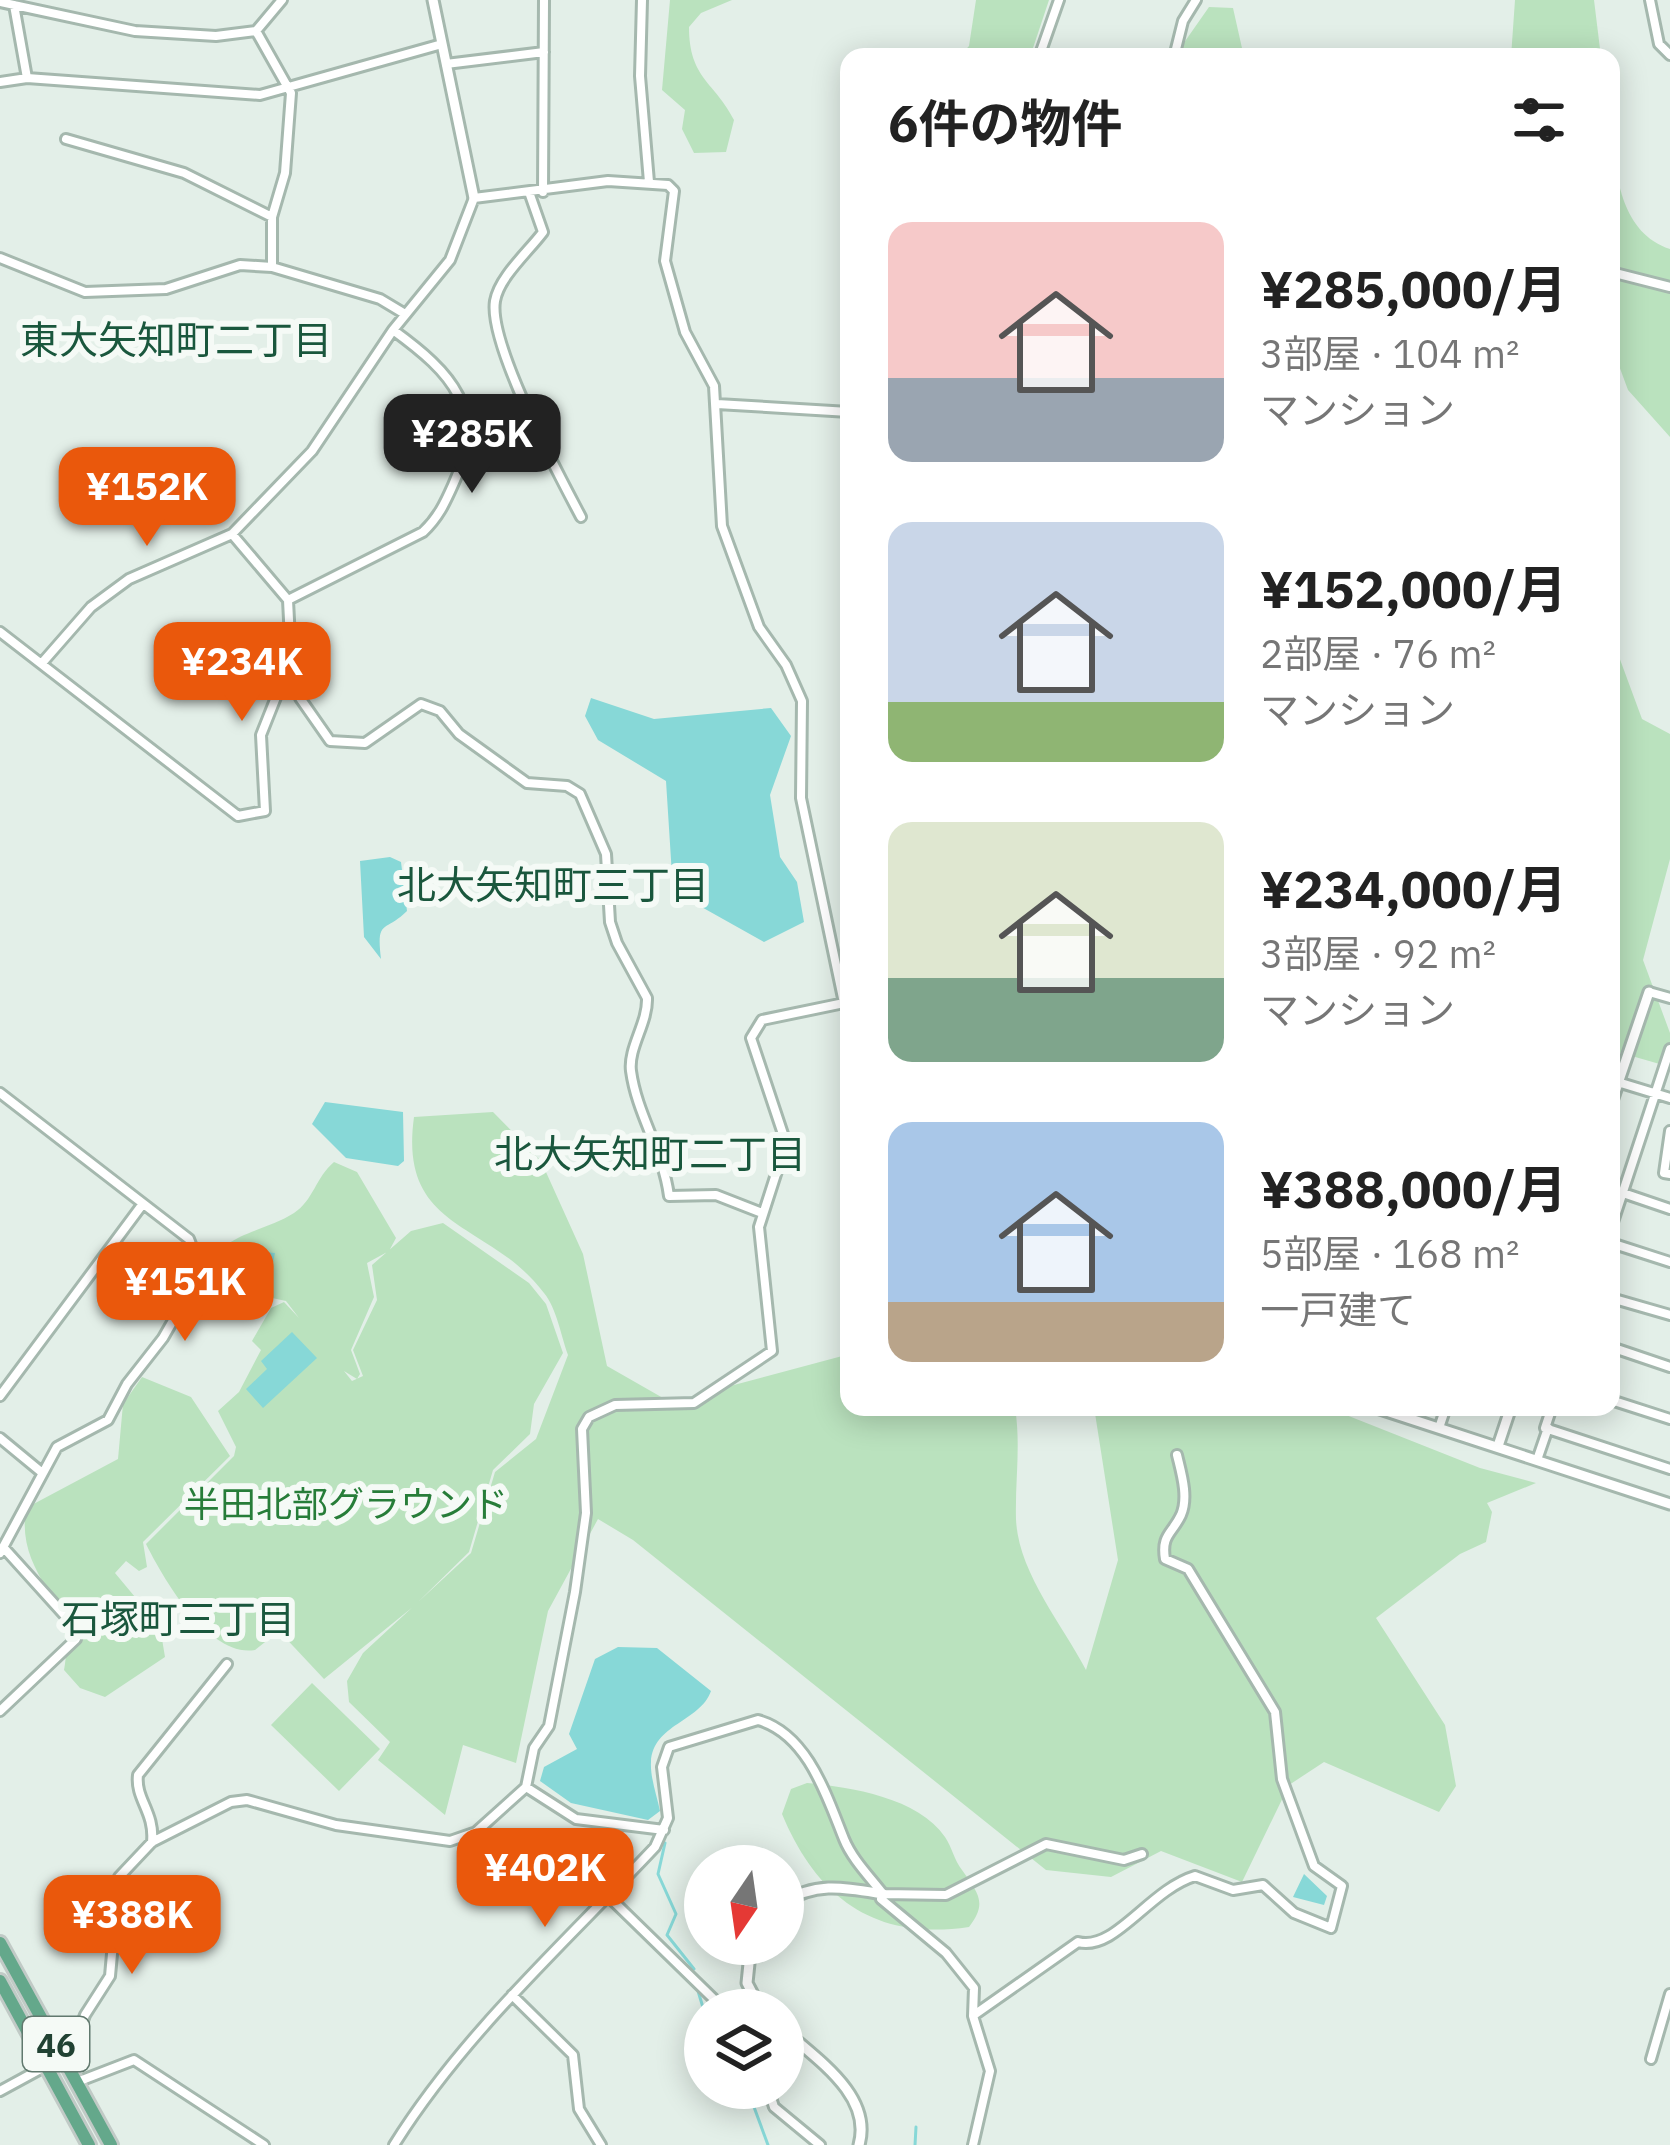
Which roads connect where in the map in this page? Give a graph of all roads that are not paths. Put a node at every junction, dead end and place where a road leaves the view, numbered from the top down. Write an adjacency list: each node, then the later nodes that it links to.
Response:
1 (282, 0): 10 (street)
2 (433, 0): 11 (street)
3 (544, 0): 14 (street)
4 (642, 0): 21 (street)
5 (1059, 0): 12 (street)
6 (1196, 0): 13 (street)
7 (1650, 0): 15 (street)
8 (0, 2): 9 (street)
9 (14, 5): 10 (street); 17 (street)
10 (256, 31): 19 (street)
11 (442, 44): 16 (street); 19 (street)
12 (1042, 48)
13 (1177, 48)
14 (544, 52): 16 (street); 22 (street)
15 (1670, 56)
16 (446, 64): 24 (street)
17 (27, 78): 18 (street); 19 (street)
18 (0, 82)
19 (287, 89): 25 (street)
20 (66, 139): 25 (street)
21 (649, 182): 22 (street); 32 (street)
22 (543, 191): 23 (street)
23 (529, 192): 24 (street); 34 (street)
24 (474, 198): 30 (street)
25 (272, 217): 27 (street)
26 (0, 259): 27 (street)
27 (272, 268): 30 (street)
28 (1620, 274): 29 (street)
29 (1670, 287)
30 (405, 315): 31 (street)
31 (393, 330): 35 (street); 36 (street)
32 (717, 404): 33 (street); 40 (street)
33 (840, 411)
34 (581, 517)
35 (232, 534): 36 (street); 39 (street)
36 (288, 600): 38 (street)
37 (0, 632): 39 (street)
38 (291, 660): 39 (street); 57 (street)
39 (42, 663)
40 (840, 984)
41 (1649, 992): 42 (street); 46 (street)
42 (1670, 998)
43 (840, 1004): 57 (street)
44 (1670, 1049): 45 (street)
45 (1668, 1063): 49 (street)
46 (1620, 1069)
47 (1620, 1083): 49 (street)
48 (0, 1093): 55 (street)
49 (1656, 1094): 50 (street); 53 (street)
50 (1670, 1098)
51 (1670, 1131): 52 (street)
52 (1670, 1174)
53 (1623, 1193): 54 (street); 56 (street)
54 (1620, 1202)
55 (142, 1204): 64 (street); 78 (street)
56 (1670, 1210)
57 (762, 1213): 83 (street)
58 (1620, 1246): 59 (street)
59 (1670, 1262)
60 (1620, 1301): 61 (street)
61 (1670, 1316)
62 (1620, 1350): 63 (street)
63 (1670, 1366)
64 (0, 1396)
65 (1620, 1403): 70 (street)
66 (1402, 1416): 71 (street)
67 (1443, 1416): 71 (street)
68 (1508, 1416): 74 (street)
69 (1550, 1416): 72 (street)
70 (1670, 1420)
71 (1439, 1428): 74 (street)
72 (1548, 1428): 76 (street); 77 (street)
73 (0, 1438): 78 (street)
74 (1498, 1447): 76 (street)
75 (1177, 1455): 95 (street)
76 (1538, 1460): 79 (street)
77 (1670, 1469)
78 (40, 1471): 80 (street)
79 (1670, 1504)
80 (2, 1550): 82 (street)
81 (227, 1664): 85 (street)
82 (0, 1711)
83 (526, 1787): 84 (street); 85 (street)
84 (664, 1830): 88 (street); 89 (street)
85 (152, 1842): 98 (street)
86 (1142, 1854): 88 (street)
87 (804, 1892): 88 (street)
88 (883, 1894): 95 (street)
89 (608, 1895): 92 (street); 94 (street)
90 (0, 1943): 98 (main road, 46)
91 (0, 1981): 99 (main road, 46)
92 (703, 1989)
93 (1670, 1994): 97 (street)
94 (512, 1995): 106 (street); 107 (street)
95 (973, 2016): 110 (street)
96 (804, 2048): 109 (street)
97 (1652, 2059)
98 (67, 2063): 100 (main road, 46)
99 (47, 2066): 101 (street); 103 (main road, 46)
100 (77, 2082): 104 (main road, 46); 105 (street)
101 (0, 2091)
102 (776, 2109): 108 (street)
103 (89, 2145)
104 (111, 2145)
105 (264, 2145)
106 (394, 2145)
107 (601, 2145)
108 (820, 2145)
109 (859, 2145)
110 (973, 2145)

